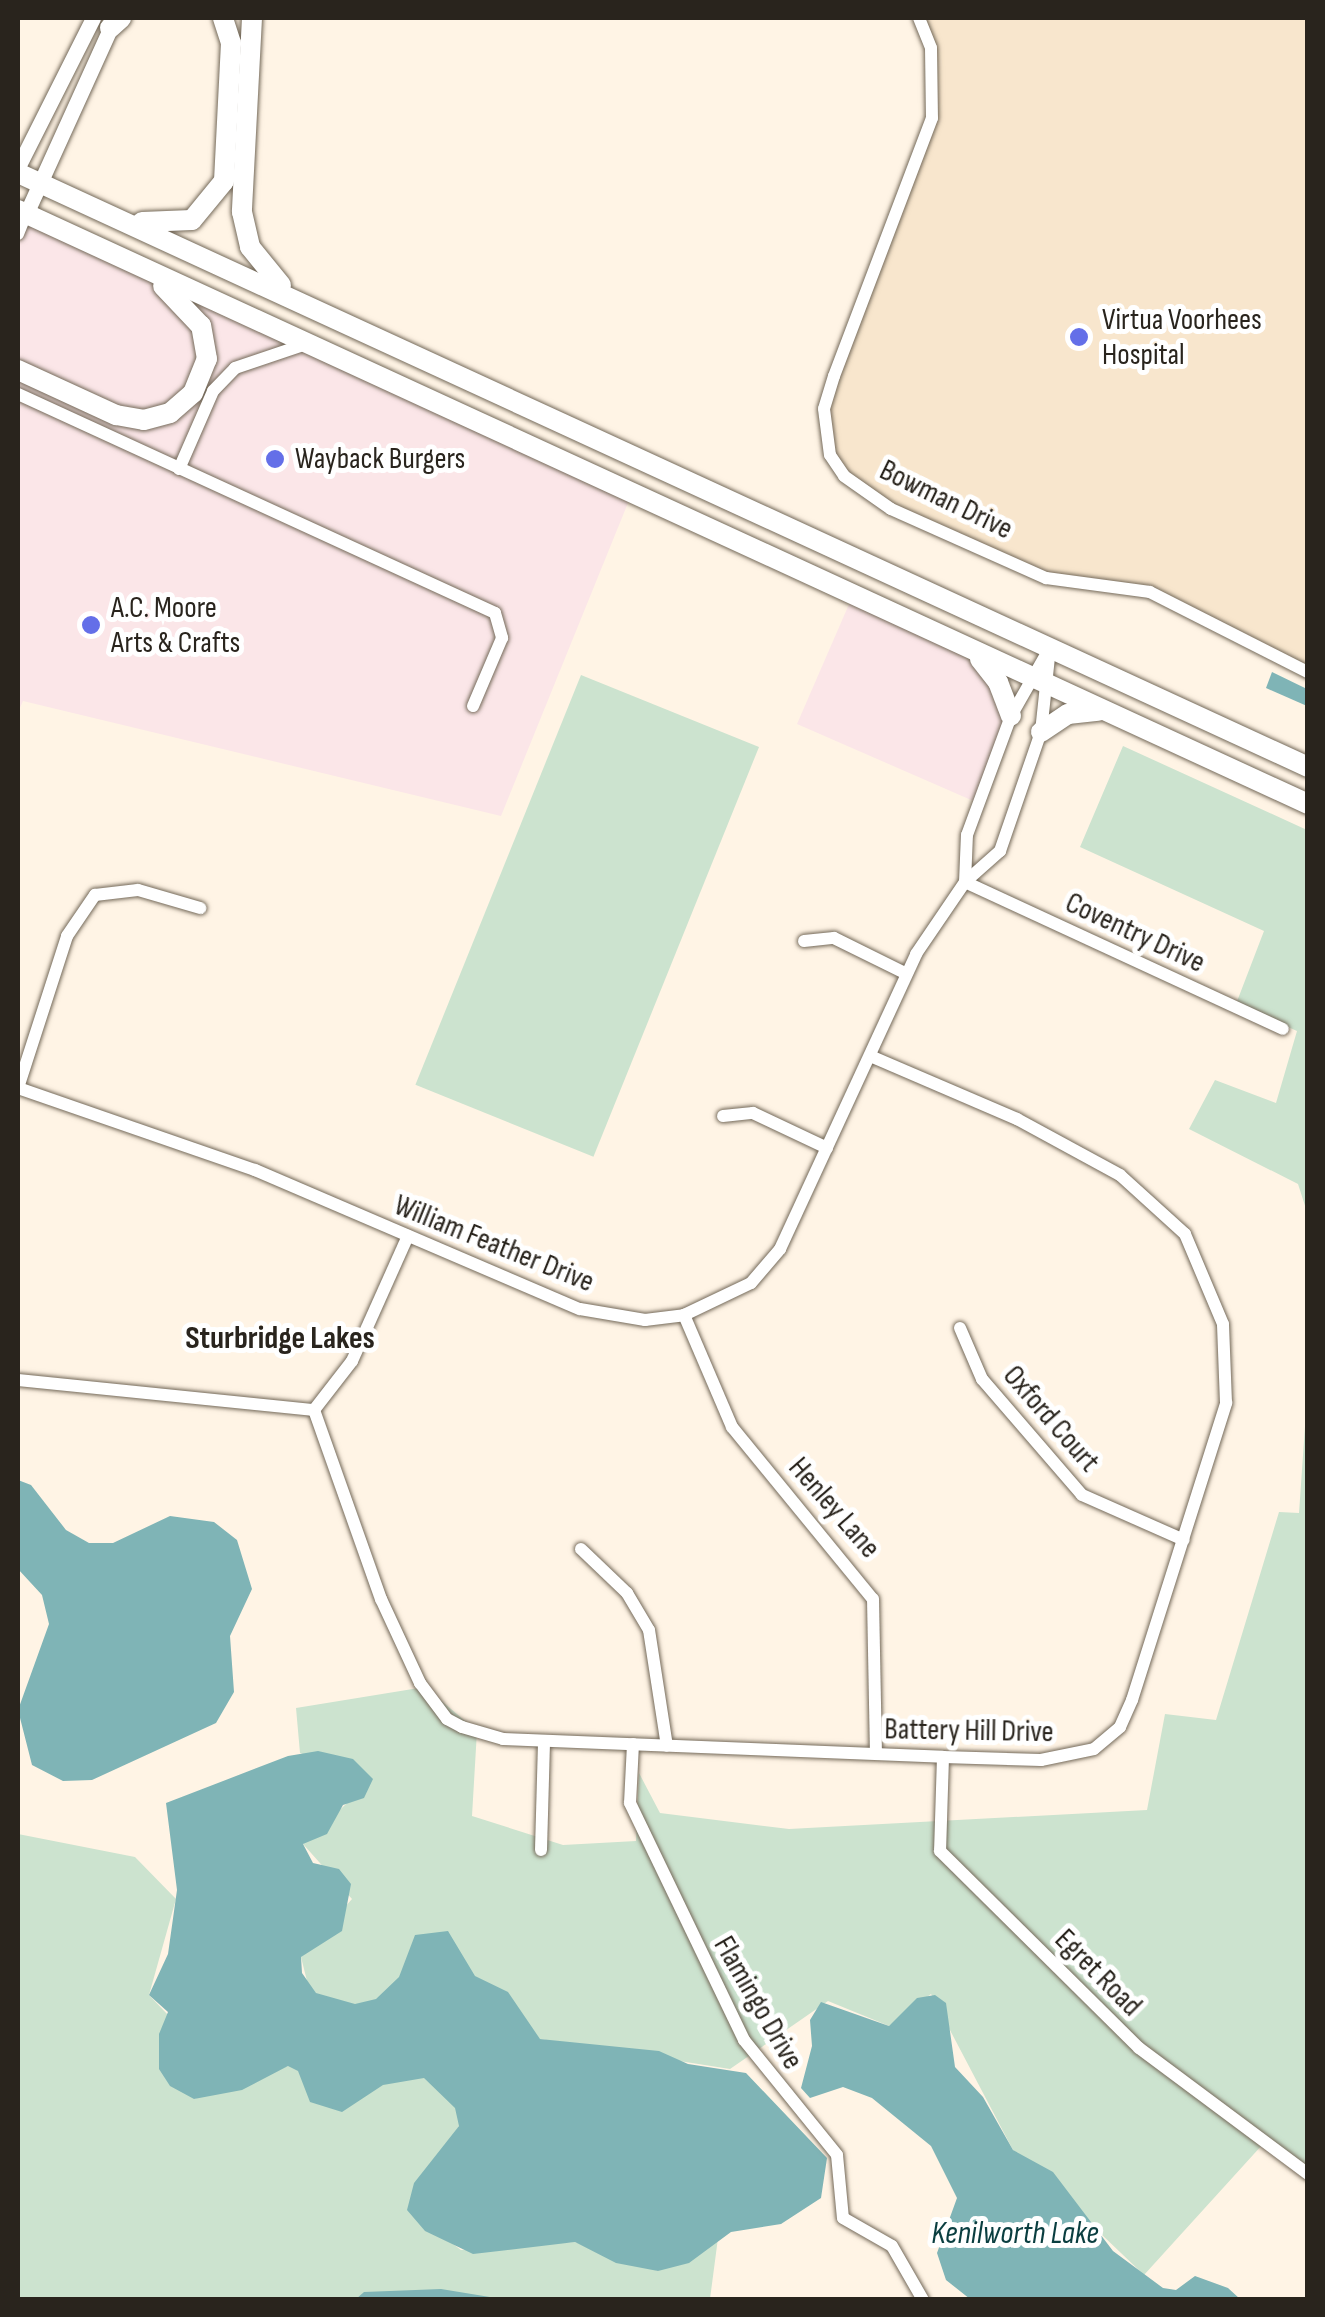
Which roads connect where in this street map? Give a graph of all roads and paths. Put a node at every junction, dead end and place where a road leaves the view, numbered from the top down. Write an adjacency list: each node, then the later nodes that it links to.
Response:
1 (223, 18): 7 (highway)
2 (252, 18): 11 (highway)
3 (919, 18): 18 (street, Bowman Drive)
4 (110, 20): 5 (street); 6 (street)
5 (18, 170): 6 (highway)
6 (40, 184): 7 (highway); 8 (street)
7 (90, 206): 11 (highway)
8 (22, 212): 9 (street); 10 (highway)
9 (18, 234)
10 (134, 264): 12 (highway); 13 (highway)
11 (312, 305): 16 (highway)
12 (306, 344): 15 (street); 17 (highway)
13 (18, 370)
14 (18, 394): 15 (street)
15 (179, 469): 20 (street)
16 (1050, 648): 19 (street, William Feather Drive); 24 (highway)
17 (976, 654): 19 (highway); 22 (highway)
18 (1308, 672)
19 (1038, 683): 21 (highway); 22 (street, William Feather Drive); 23 (street, William Feather Drive)
20 (473, 706)
21 (1100, 711): 23 (highway); 25 (highway)
22 (1011, 716): 26 (street, William Feather Drive)
23 (1041, 732): 26 (street, William Feather Drive)
24 (1308, 766)
25 (1308, 804)
26 (965, 882): 29 (street, William Feather Drive); 30 (street, Coventry Drive)
27 (200, 908): 32 (street)
28 (804, 941): 29 (street)
29 (907, 974): 31 (street, William Feather Drive)
30 (1283, 1029)
31 (870, 1056): 34 (street, William Feather Drive); 40 (street, Battery Hill Drive)
32 (18, 1088): 35 (street, William Feather Drive)
33 (723, 1116): 34 (street)
34 (827, 1148): 36 (street, William Feather Drive)
35 (408, 1236): 36 (street, William Feather Drive); 39 (street)
36 (684, 1314): 45 (street, Henley Lane)
37 (960, 1328): 40 (street, Oxford Court)
38 (18, 1380): 39 (street)
39 (314, 1410): 42 (street, Battery Hill Drive)
40 (1184, 1540): 46 (street, Battery Hill Drive)
41 (581, 1550): 44 (street)
42 (544, 1740): 43 (street, Battery Hill Drive); 47 (street)
43 (633, 1744): 44 (street, Battery Hill Drive); 49 (street, Flamingo Drive)
44 (667, 1746): 45 (street, Battery Hill Drive)
45 (876, 1754): 46 (street, Battery Hill Drive)
46 (943, 1757): 48 (street, Egret Road)
47 (542, 1850)
48 (1308, 2174)
49 (923, 2300)

